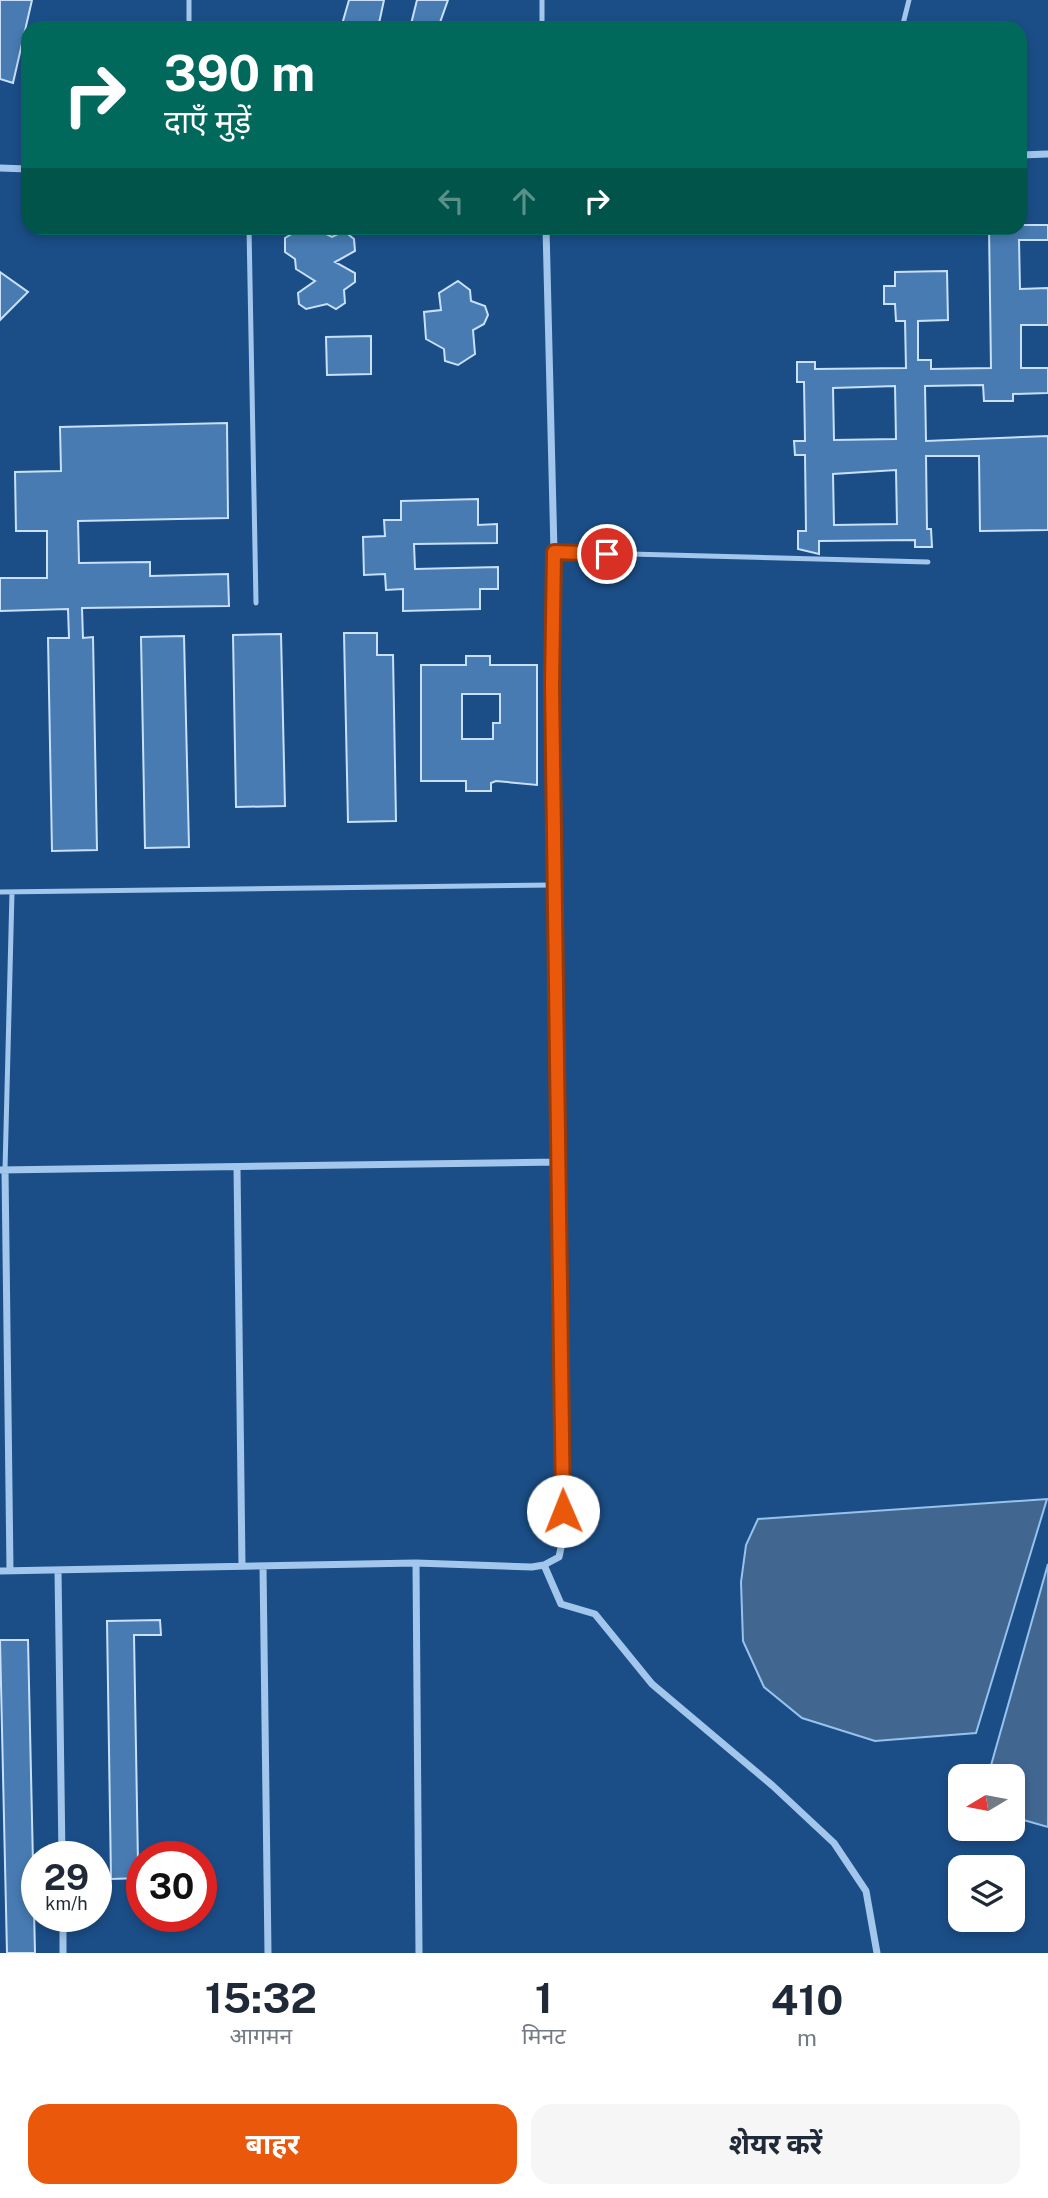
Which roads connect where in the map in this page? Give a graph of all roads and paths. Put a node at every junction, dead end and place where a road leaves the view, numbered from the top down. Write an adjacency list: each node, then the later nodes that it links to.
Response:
1 (189, 0): 4 (lane)
2 (542, 0): 5 (lane)
3 (909, 0): 6 (lane)
4 (189, 21)
5 (542, 21)
6 (904, 21)
7 (1048, 154): 8 (street)
8 (1027, 155)
9 (0, 169): 10 (street)
10 (21, 169)
11 (249, 235): 15 (lane)
12 (546, 235): 13 (street)
13 (554, 552): 14 (lane); 16 (street)
14 (928, 562)
15 (257, 603)
16 (554, 885): 18 (lane); 19 (street)
17 (0, 892): 18 (lane)
18 (12, 892): 21 (lane)
19 (557, 1162): 20 (street); 23 (street)
20 (237, 1167): 21 (street); 24 (street)
21 (3, 1170): 26 (street)
22 (416, 1563): 23 (street); 25 (street); 33 (street)
23 (544, 1565): 34 (street)
24 (242, 1566): 25 (street); 27 (street)
25 (262, 1566): 32 (street)
26 (10, 1570): 27 (street); 28 (street)
27 (58, 1570): 29 (street)
28 (0, 1571)
29 (62, 1841)
30 (63, 1932): 31 (street)
31 (63, 1953)
32 (268, 1953)
33 (419, 1953)
34 (877, 1953)

